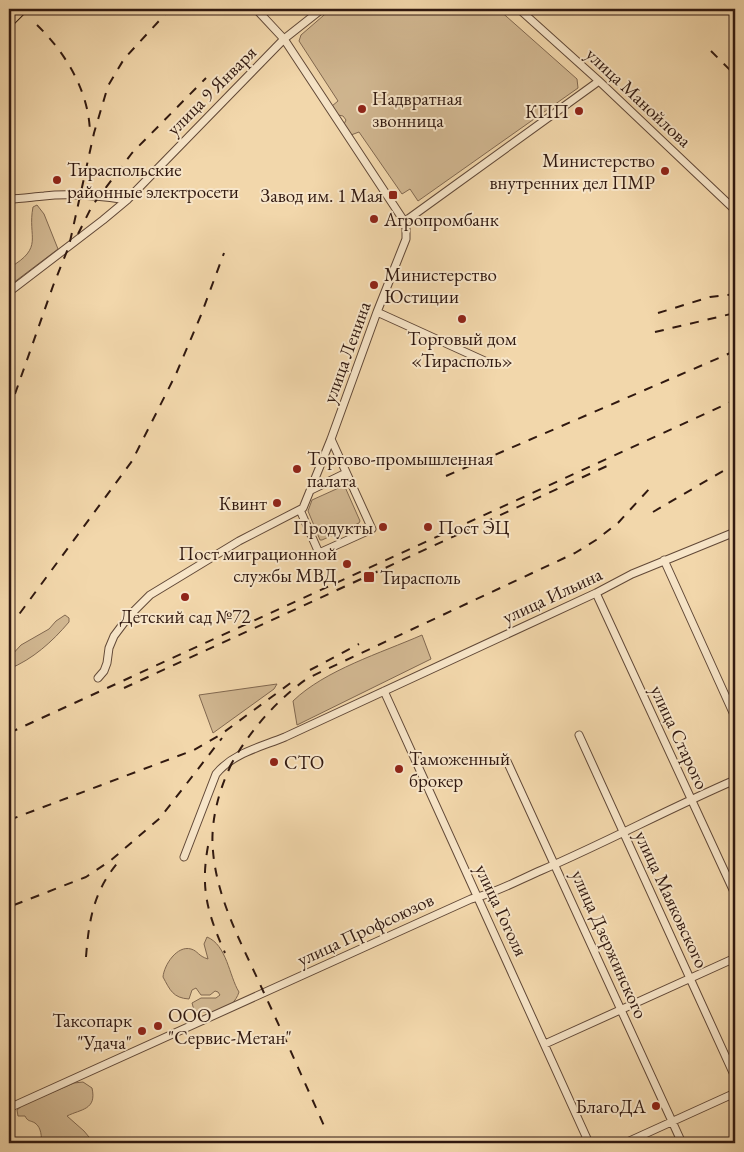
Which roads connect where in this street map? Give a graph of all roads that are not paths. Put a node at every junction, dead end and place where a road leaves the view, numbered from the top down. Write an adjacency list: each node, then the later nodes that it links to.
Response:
1 (22, 9): 5 (main road)
2 (256, 9): 6 (street)
3 (322, 9): 6 (street, улица 9 Января)
4 (519, 9): 7 (street, улица Манойлова)
5 (9, 22)
6 (284, 39): 9 (street, улица 9 Января); 11 (street)
7 (599, 81): 10 (street, улица Манойлова); 11 (street)
8 (9, 199): 9 (street)
9 (127, 200): 12 (street, улица 9 Января)
10 (735, 210)
11 (404, 222): 13 (street, улица Ленина)
12 (9, 292)
13 (377, 312): 14 (street); 15 (street, улица Ленина)
14 (487, 362)
15 (331, 439): 16 (street); 17 (street, улица Ленина)
16 (346, 474): 17 (street); 18 (street)
17 (311, 490): 18 (street, улица Ленина)
18 (300, 510): 22 (street)
19 (735, 532): 20 (street, улица Ильина)
20 (664, 560): 21 (street, улица Ильина); 24 (street)
21 (596, 593): 23 (street, улица Ильина); 28 (street, улица Старого)
22 (98, 678)
23 (384, 691): 30 (street, улица Ильина); 33 (street, улица Гоголя)
24 (735, 717)
25 (580, 734): 29 (street, улица Маяковского)
26 (506, 759): 31 (street, улица Дзержинского)
27 (735, 780): 28 (street, улица Профсоюзов)
28 (691, 799): 29 (street, улица Профсоюзов); 32 (street, улица Старого)
29 (623, 833): 31 (street, улица Профсоюзов); 35 (street, улица Маяковского)
30 (184, 857)
31 (556, 864): 33 (street, улица Профсоюзов); 36 (street, улица Дзержинского)
32 (735, 894)
33 (478, 897): 37 (street, улица Гоголя); 40 (street, улица Профсоюзов)
34 (735, 958): 35 (street)
35 (691, 979): 36 (street); 38 (street, улица Маяковского)
36 (622, 1010): 37 (street); 41 (street, улица Дзержинского)
37 (545, 1044): 42 (street, улица Гоголя)
38 (735, 1077)
39 (735, 1093): 41 (street)
40 (9, 1108)
41 (672, 1122): 43 (street); 44 (street, улица Дзержинского)
42 (589, 1143)
43 (625, 1143)
44 (682, 1143)

